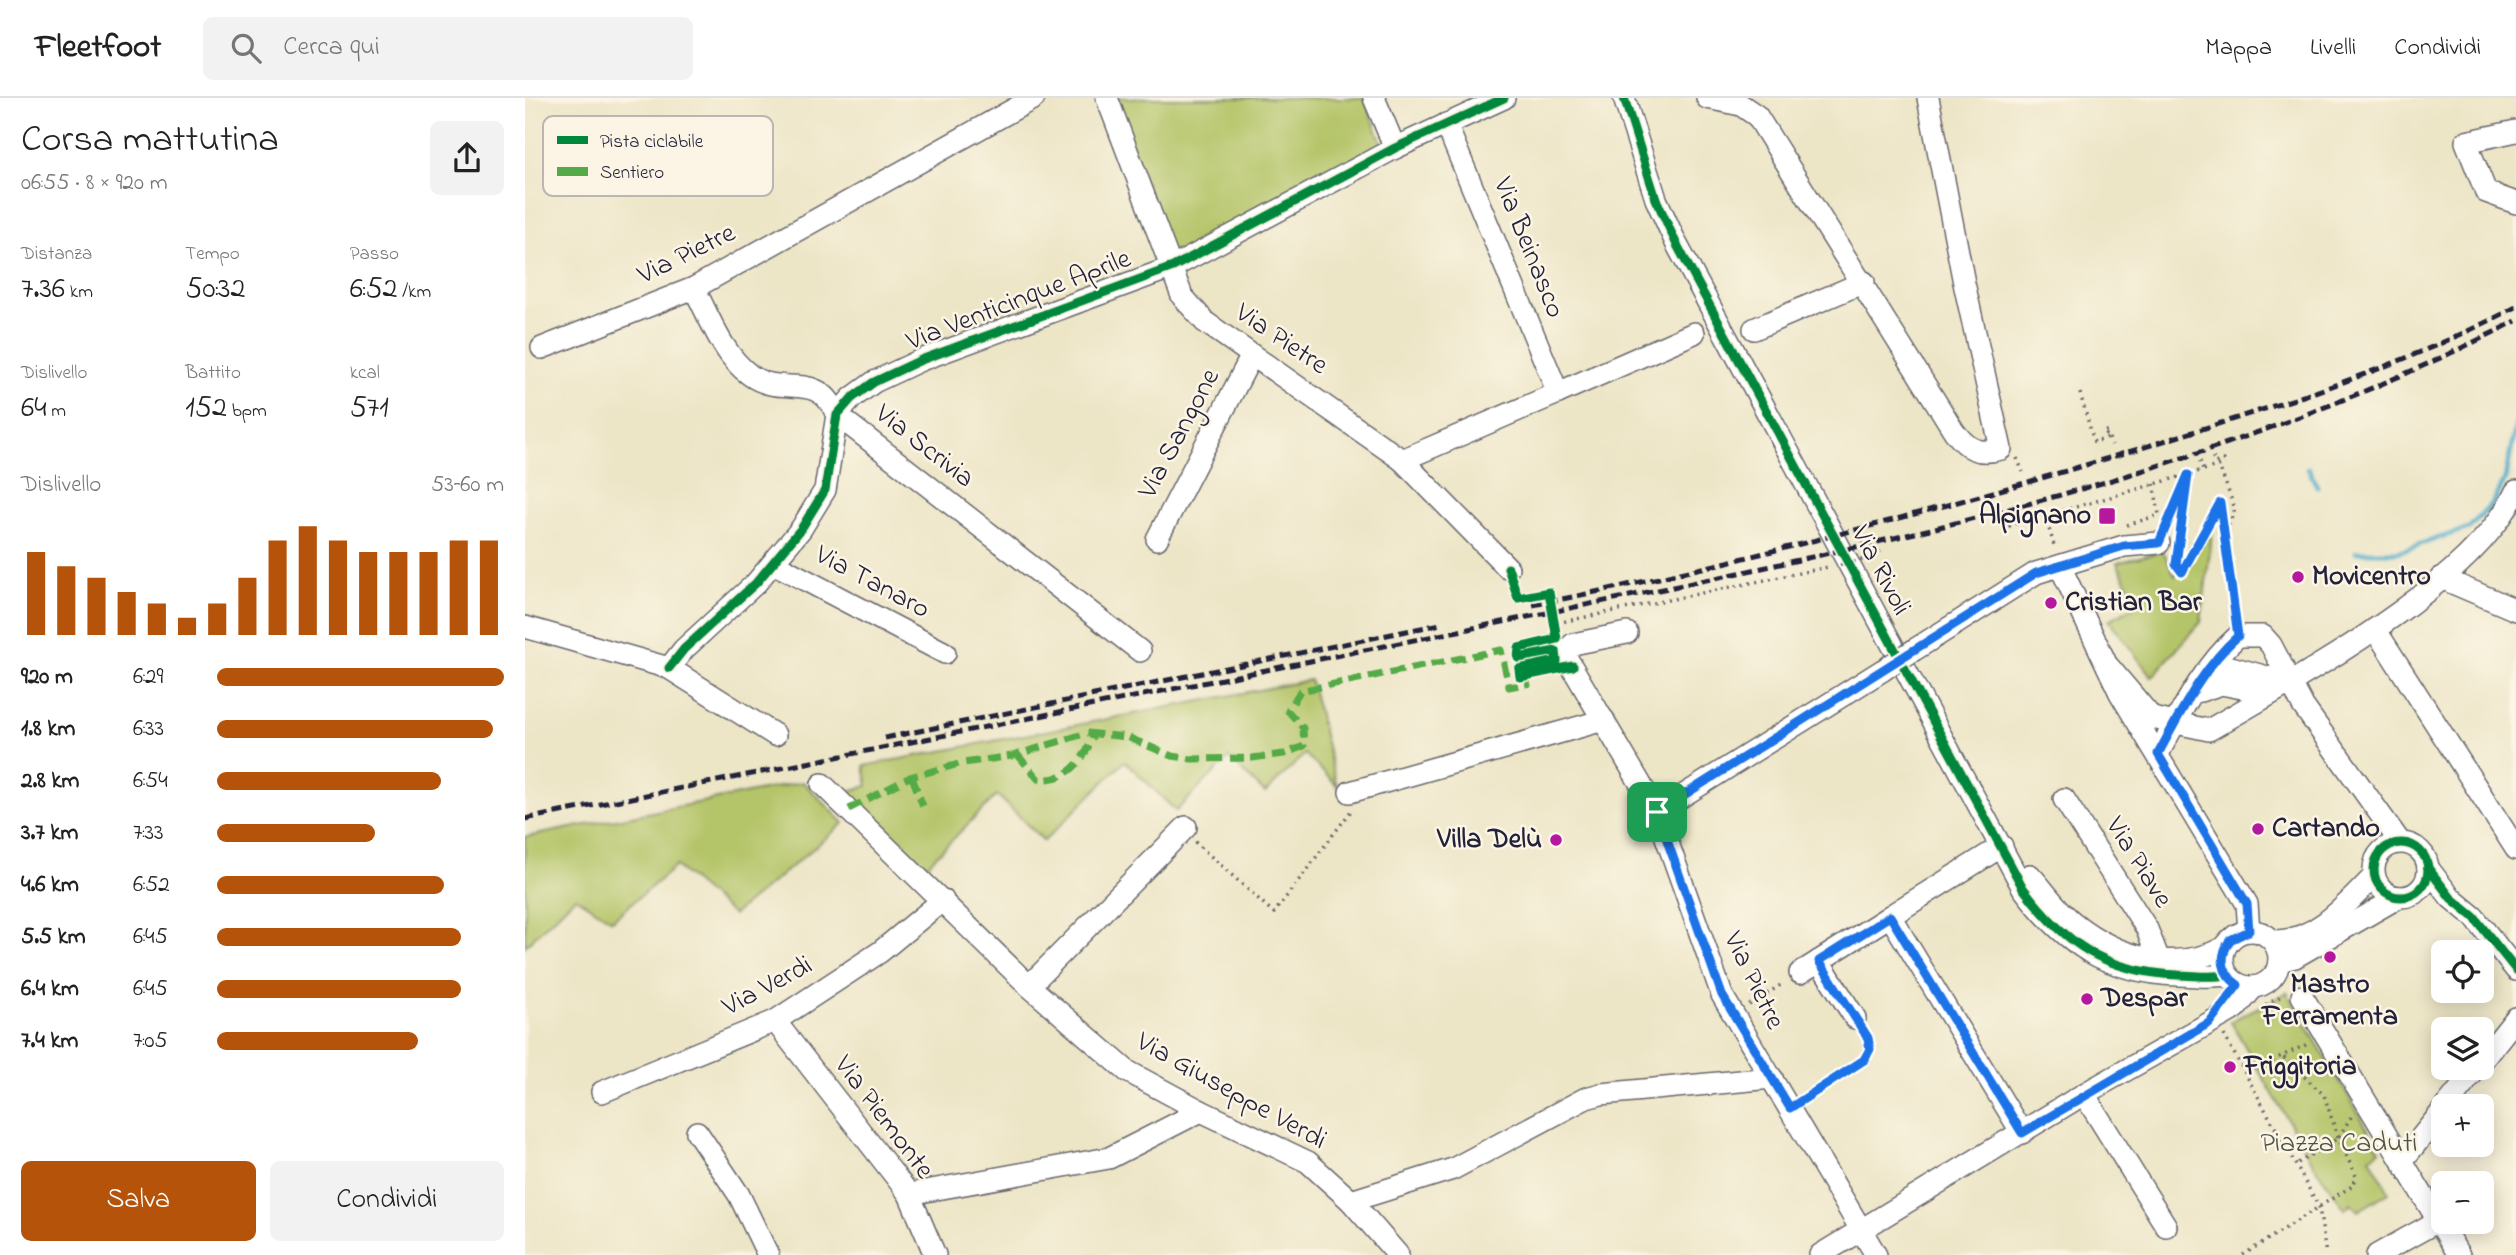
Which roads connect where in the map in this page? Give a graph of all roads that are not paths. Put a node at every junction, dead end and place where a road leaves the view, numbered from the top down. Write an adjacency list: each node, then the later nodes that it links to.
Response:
1 (1034, 98): 14 (street, Via Pietre)
2 (1107, 98): 12 (street, Via Pietre)
3 (1374, 98): 10 (street)
4 (1504, 98): 8 (street, Via Venticinque Aprile)
5 (1624, 98): 49 (street, Via Rivoli)
6 (1707, 98): 13 (street)
7 (1928, 98): 13 (street)
8 (1447, 124): 10 (street, Via Venticinque Aprile); 19 (street, Via Beinasco)
9 (2516, 131): 11 (street)
10 (1395, 148): 12 (street, Via Venticinque Aprile)
11 (2516, 203)
12 (1173, 267): 18 (street, Via Pietre); 20 (street, Via Venticinque Aprile)
13 (1864, 282): 15 (street)
14 (694, 288): 17 (street, Via Pietre); 20 (street, Via Scrivia)
15 (1754, 328)
16 (1694, 333): 19 (street)
17 (542, 348)
18 (1252, 355): 21 (street, Via Pietre); 23 (street, Via Sangone)
19 (1558, 393): 21 (street)
20 (837, 415): 26 (street); 33 (street, Via Scrivia)
21 (1402, 460): 27 (street, Via Pietre)
22 (2516, 491): 28 (street)
23 (1157, 539)
24 (2159, 543): 25 (street)
25 (2057, 556): 35 (street); 46 (street, bridge)
26 (773, 563): 34 (street, Via Tanaro); 36 (street)
27 (1508, 568)
28 (2441, 578): 29 (street); 31 (street)
29 (2516, 610)
30 (525, 627): 36 (street)
31 (2375, 629): 37 (street); 50 (street)
32 (1627, 633): 39 (street, Via Pietre)
33 (1140, 651)
34 (945, 653)
35 (2109, 667): 40 (street); 42 (street)
36 (669, 668): 41 (street)
37 (2289, 683): 38 (street); 38 (street); 40 (street); 48 (street)
38 (2190, 694): 40 (street)
39 (1604, 720): 44 (street); 46 (street, Via Pietre)
40 (2175, 724): 42 (street)
41 (775, 735)
42 (2158, 754): 57 (street)
43 (822, 784): 55 (street, Via Giuseppe Verdi)
44 (1350, 792)
45 (2064, 799): 60 (street, Via Piave)
46 (1657, 812): 71 (street, Via Pietre)
47 (1184, 829): 64 (street)
48 (2400, 842): 51 (street); 52 (street)
49 (2002, 846): 56 (street); 60 (street, Via Rivoli); 65 (street, Via Rivoli)
50 (2516, 849)
51 (2428, 868): 53 (street); 54 (street)
52 (2374, 876): 53 (street); 59 (street)
53 (2408, 895): 54 (street); 59 (street)
54 (2451, 898): 62 (street)
55 (943, 900): 64 (street, Via Giuseppe Verdi); 69 (street, Via Verdi)
56 (1890, 916): 61 (street); 79 (street)
57 (2249, 931): 58 (street); 59 (street)
58 (2225, 947): 60 (street, Via Rivoli); 65 (street)
59 (2276, 951): 65 (street)
60 (2159, 960)
61 (1819, 961): 63 (street); 67 (street)
62 (2516, 970)
63 (1800, 973)
64 (1030, 986): 76 (street, Via Giuseppe Verdi)
65 (2245, 988): 74 (street)
66 (2302, 996): 80 (street)
67 (1855, 1018)
68 (2516, 1018): 70 (street)
69 (775, 1021): 73 (street, Via Verdi); 81 (street, Via Piemonte)
70 (2494, 1046)
71 (1772, 1079): 82 (street); 86 (street, Via Pietre)
72 (2467, 1080): 75 (street)
73 (602, 1092)
74 (2084, 1094): 79 (street); 85 (street)
75 (2456, 1094)
76 (1201, 1111): 81 (street); 82 (street, Via Giuseppe Verdi)
77 (2431, 1124): 80 (street)
78 (697, 1132): 89 (street)
79 (2022, 1133): 86 (street)
80 (2402, 1161): 83 (street)
81 (909, 1194): 90 (street, Via Piemonte)
82 (1351, 1201): 88 (street, Via Giuseppe Verdi)
83 (2431, 1209)
84 (2431, 1225): 93 (street)
85 (2166, 1226)
86 (1861, 1231): 91 (street); 92 (street, Via Pietre)
87 (2446, 1234): 94 (street)
88 (1386, 1251)
89 (768, 1255)
90 (935, 1255)
91 (1820, 1255)
92 (1876, 1255)
93 (2378, 1255)
94 (2459, 1255)

